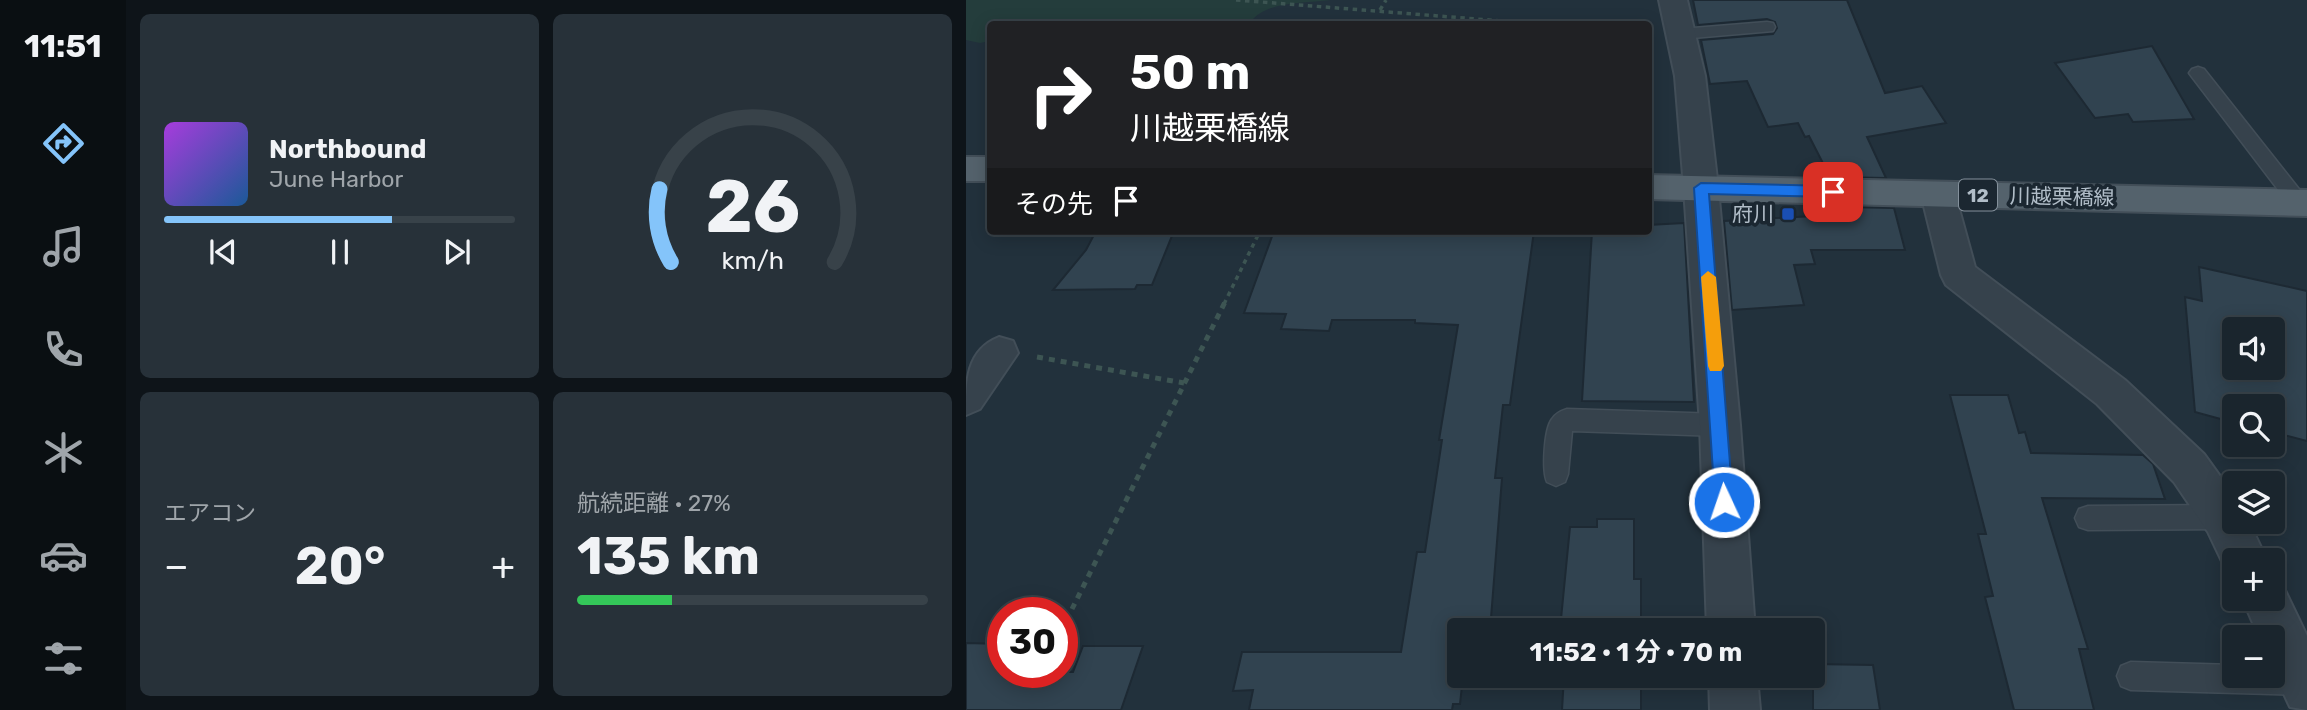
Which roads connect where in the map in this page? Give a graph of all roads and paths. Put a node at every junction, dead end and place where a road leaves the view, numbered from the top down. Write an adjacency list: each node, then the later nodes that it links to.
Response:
1 (1236, 0): 3 (path)
2 (1386, 0): 3 (path)
3 (1380, 10): 5 (path)
4 (1677, 17): 6 (lane); 11 (street)
5 (1506, 21)
6 (1767, 27)
7 (2198, 74): 13 (lane)
8 (966, 169): 9 (main road)
9 (987, 169)
10 (1652, 187): 11 (main road, 川越栗橋線 / 12)
11 (1701, 188): 12 (main road, 川越栗橋線 / 12); 18 (street)
12 (1938, 194): 13 (main road, 川越栗橋線 / 12); 20 (street)
13 (2303, 203)
14 (1258, 235): 16 (path)
15 (999, 353): 16 (path); 17 (street)
16 (1184, 383): 23 (path)
17 (966, 397)
18 (1720, 425): 19 (lane); 25 (street)
19 (1556, 474)
20 (2222, 516)
21 (2088, 517): 22 (lane)
22 (2222, 517)
23 (1078, 597)
24 (2272, 611): 26 (street)
25 (1730, 618)
26 (2301, 666): 27 (lane)
27 (2131, 676)
28 (1734, 688): 29 (street)
29 (1735, 710)

